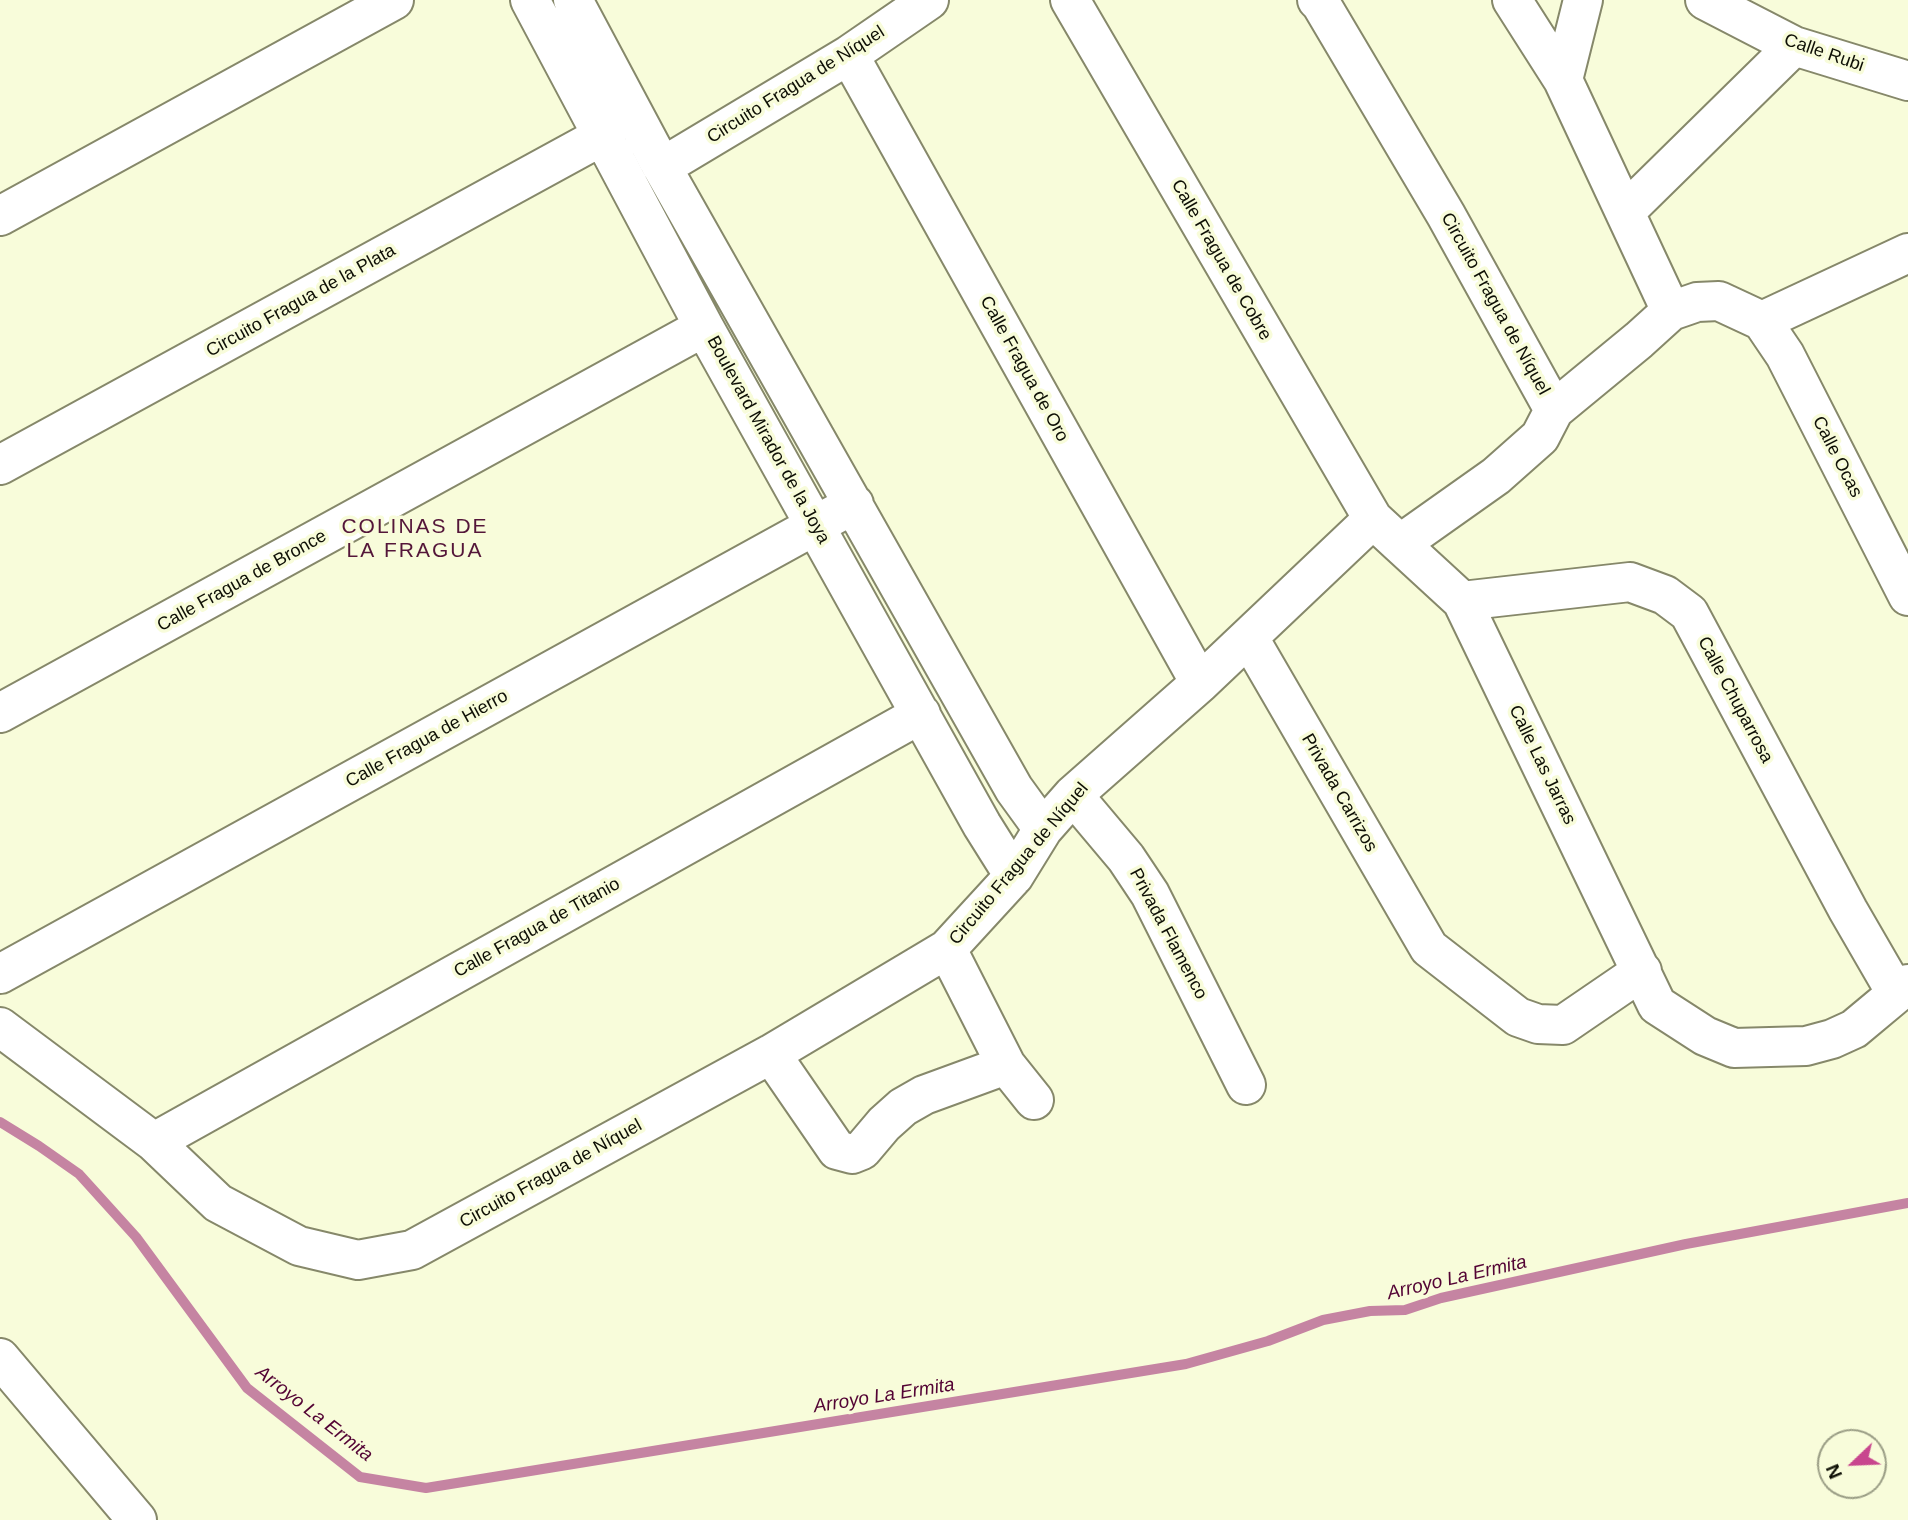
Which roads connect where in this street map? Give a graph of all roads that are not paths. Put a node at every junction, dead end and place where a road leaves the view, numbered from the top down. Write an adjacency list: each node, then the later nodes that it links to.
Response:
1 (394, 0): 17 (street)
2 (530, 0): 14 (street, Boulevard Mirador de la Joya)
3 (573, 0): 15 (street)
4 (929, 0): 11 (street, Circuito Fragua de Níquel)
5 (1070, 0): 26 (street, Calle Fragua de Cobre)
6 (1317, 0): 22 (street, Circuito Fragua de Níquel)
7 (1511, 0): 12 (street)
8 (1583, 0): 12 (street)
9 (1705, 0): 10 (street, Calle Rubi)
10 (1794, 46): 13 (street, Calle Rubi); 16 (street)
11 (849, 55): 15 (street, Circuito Fragua de Níquel); 30 (street, Calle Fragua de Oro)
12 (1563, 80): 16 (street)
13 (1908, 81)
14 (602, 136): 21 (street, Boulevard Mirador de la Joya); 23 (street, Circuito Fragua de la Plata)
15 (662, 167): 24 (street)
16 (1625, 212): 19 (street)
17 (0, 216)
18 (1908, 253): 20 (street)
19 (1671, 311): 20 (street); 22 (street)
20 (1762, 321): 27 (street, Calle Ocas)
21 (704, 327): 25 (street, Boulevard Mirador de la Joya); 31 (street, Calle Fragua de Bronce)
22 (1554, 410): 26 (street, Circuito Fragua de Níquel)
23 (0, 466)
24 (854, 504): 25 (street, Calle Fragua de Hierro); 34 (street)
25 (816, 526): 32 (street, Boulevard Mirador de la Joya); 38 (street, Calle Fragua de Hierro)
26 (1386, 532): 28 (street, Calle Las Jarras); 29 (street, Circuito Fragua de Níquel)
27 (1908, 596)
28 (1462, 601): 37 (street, Calle Las Jarras); 39 (street, Calle Chuparrosa)
29 (1249, 638): 30 (street, Circuito Fragua de Níquel); 37 (street, Privada Carrizos)
30 (1200, 683): 33 (street, Circuito Fragua de Níquel)
31 (0, 713)
32 (921, 714): 35 (street, Boulevard Mirador de la Joya); 45 (street, Calle Fragua de Titanio)
33 (1073, 795): 34 (street, Circuito Fragua de Níquel); 43 (street, Privada Flamenco)
34 (1044, 829): 35 (street, Circuito Fragua de Níquel)
35 (1014, 876): 36 (street, Circuito Fragua de Níquel)
36 (947, 949): 41 (street, Circuito Fragua de Níquel); 42 (street)
37 (1642, 971): 39 (street, Calle Las Jarras)
38 (0, 974)
39 (1902, 988)
40 (0, 1027): 45 (street, Circuito Fragua de Níquel)
41 (771, 1054): 42 (street); 45 (street, Circuito Fragua de Níquel)
42 (1006, 1065): 44 (street)
43 (1246, 1085)
44 (1034, 1100)
45 (154, 1142)
46 (0, 1358): 47 (street)
47 (138, 1520)

